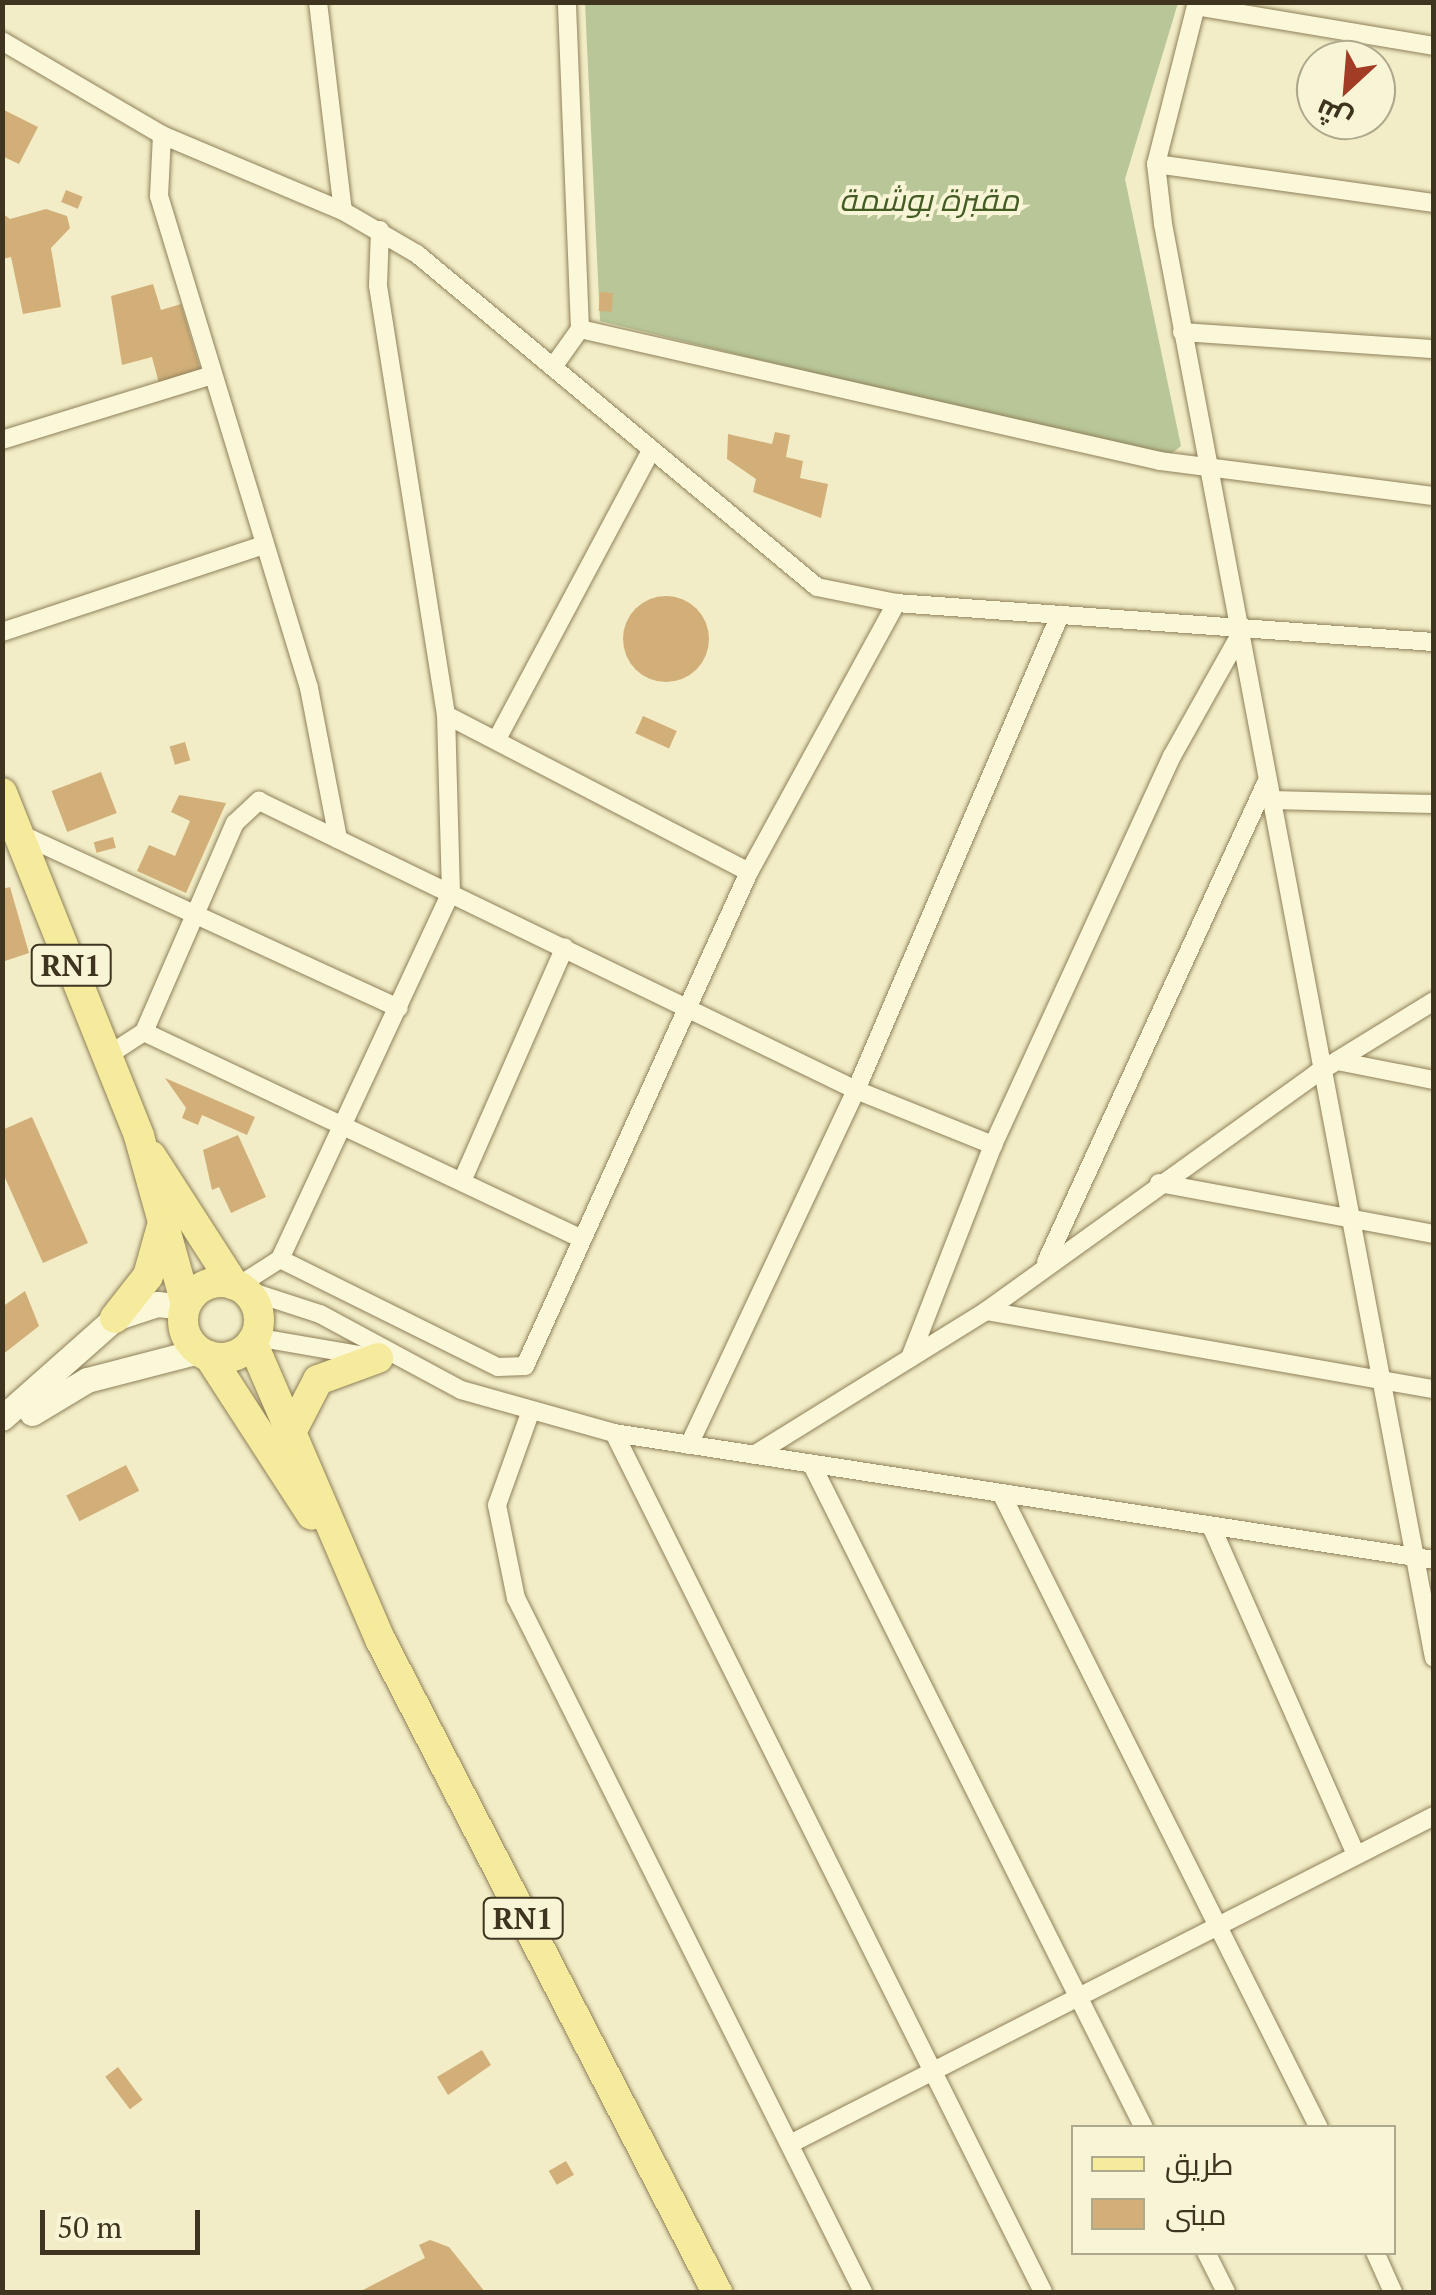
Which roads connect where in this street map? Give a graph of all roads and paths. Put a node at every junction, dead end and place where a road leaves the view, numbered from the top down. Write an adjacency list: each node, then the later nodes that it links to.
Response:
1 (318, 2): 9 (street)
2 (567, 2): 11 (street)
3 (1197, 4): 5 (street); 7 (street)
4 (2, 42): 6 (street)
5 (1434, 46)
6 (162, 135): 9 (street); 15 (street)
7 (1156, 164): 8 (street); 12 (street)
8 (1434, 203)
9 (343, 211): 10 (street)
10 (380, 230): 14 (street); 26 (street)
11 (580, 329): 14 (street); 18 (street)
12 (1182, 332): 13 (street); 18 (street)
13 (1434, 349)
14 (553, 367): 17 (street)
15 (212, 375): 16 (street); 20 (street)
16 (2, 440)
17 (650, 454): 21 (street); 27 (street)
18 (1206, 468): 19 (street); 24 (street)
19 (1434, 496)
20 (263, 544): 23 (street); 32 (street)
21 (896, 602): 22 (street); 33 (street)
22 (1060, 615): 24 (street); 45 (street)
23 (2, 632)
24 (1236, 634): 25 (street); 28 (street); 48 (street)
25 (1434, 642)
26 (446, 715): 27 (street); 34 (street)
27 (497, 739): 33 (street)
28 (1268, 792): 30 (street); 43 (street); 56 (street)
29 (2, 793): 31 (main road, RN1)
30 (1434, 804)
31 (18, 832): 35 (street); 41 (main road, RN1)
32 (338, 840): 34 (street); 35 (street)
33 (749, 872): 38 (street)
34 (452, 893): 36 (street); 39 (street)
35 (198, 915): 39 (street); 40 (street)
36 (566, 948): 38 (street); 49 (street)
37 (1434, 1001): 42 (street)
38 (684, 1006): 45 (street); 54 (street)
39 (399, 1008): 46 (street)
40 (144, 1032): 41 (street); 46 (street)
41 (107, 1056): 47 (main road, RN1)
42 (1338, 1061): 43 (street); 44 (street)
43 (1317, 1073): 50 (street); 51 (street)
44 (1434, 1080)
45 (856, 1090): 48 (street); 73 (street)
46 (344, 1124): 49 (street); 55 (street)
47 (139, 1136): 52 (main road, RN1); 57 (main road, RN1)
48 (993, 1146): 64 (street)
49 (463, 1178): 54 (street)
50 (1159, 1184): 51 (street); 56 (street)
51 (1349, 1221): 53 (street); 66 (street)
52 (162, 1223): 58 (main road, RN1); 60 (main road)
53 (1434, 1234)
54 (580, 1238): 55 (street)
55 (280, 1259): 57 (street)
56 (1046, 1263): 59 (street)
57 (237, 1286): 58 (main road); 61 (main road, RN1); 65 (street)
58 (186, 1306): 60 (street); 62 (main road, RN1)
59 (986, 1311): 64 (street); 66 (street)
60 (115, 1318): 69 (street)
61 (254, 1339): 62 (main road); 63 (street); 72 (main road, RN1)
62 (204, 1354): 70 (street); 78 (main road, RN1)
63 (378, 1358): 65 (street); 72 (main road)
64 (910, 1359): 74 (street)
65 (430, 1374): 68 (street)
66 (1382, 1380): 67 (street); 79 (street)
67 (1434, 1389)
68 (530, 1413): 71 (street); 89 (street)
69 (2, 1418)
70 (2, 1432)
71 (614, 1433): 73 (street); 86 (street)
72 (289, 1436): 78 (main road, RN1)
73 (689, 1444): 74 (street)
74 (754, 1455): 75 (street)
75 (812, 1464): 76 (street); 85 (street)
76 (1002, 1495): 77 (street); 84 (street)
77 (1212, 1528): 79 (street); 83 (street)
78 (333, 1541): 92 (main road, RN1)
79 (1412, 1556): 80 (street); 81 (street)
80 (1434, 1560)
81 (1434, 1658)
82 (1434, 1816): 83 (street)
83 (1354, 1850): 84 (street)
84 (1216, 1920): 85 (street); 88 (street)
85 (1077, 1994): 86 (street); 87 (street)
86 (934, 2069): 89 (street); 94 (street)
87 (1142, 2125)
88 (1318, 2125)
89 (790, 2144): 93 (street)
90 (1208, 2255): 95 (street)
91 (1376, 2255): 96 (street)
92 (717, 2292)
93 (863, 2292)
94 (1044, 2292)
95 (1226, 2292)
96 (1393, 2292)

